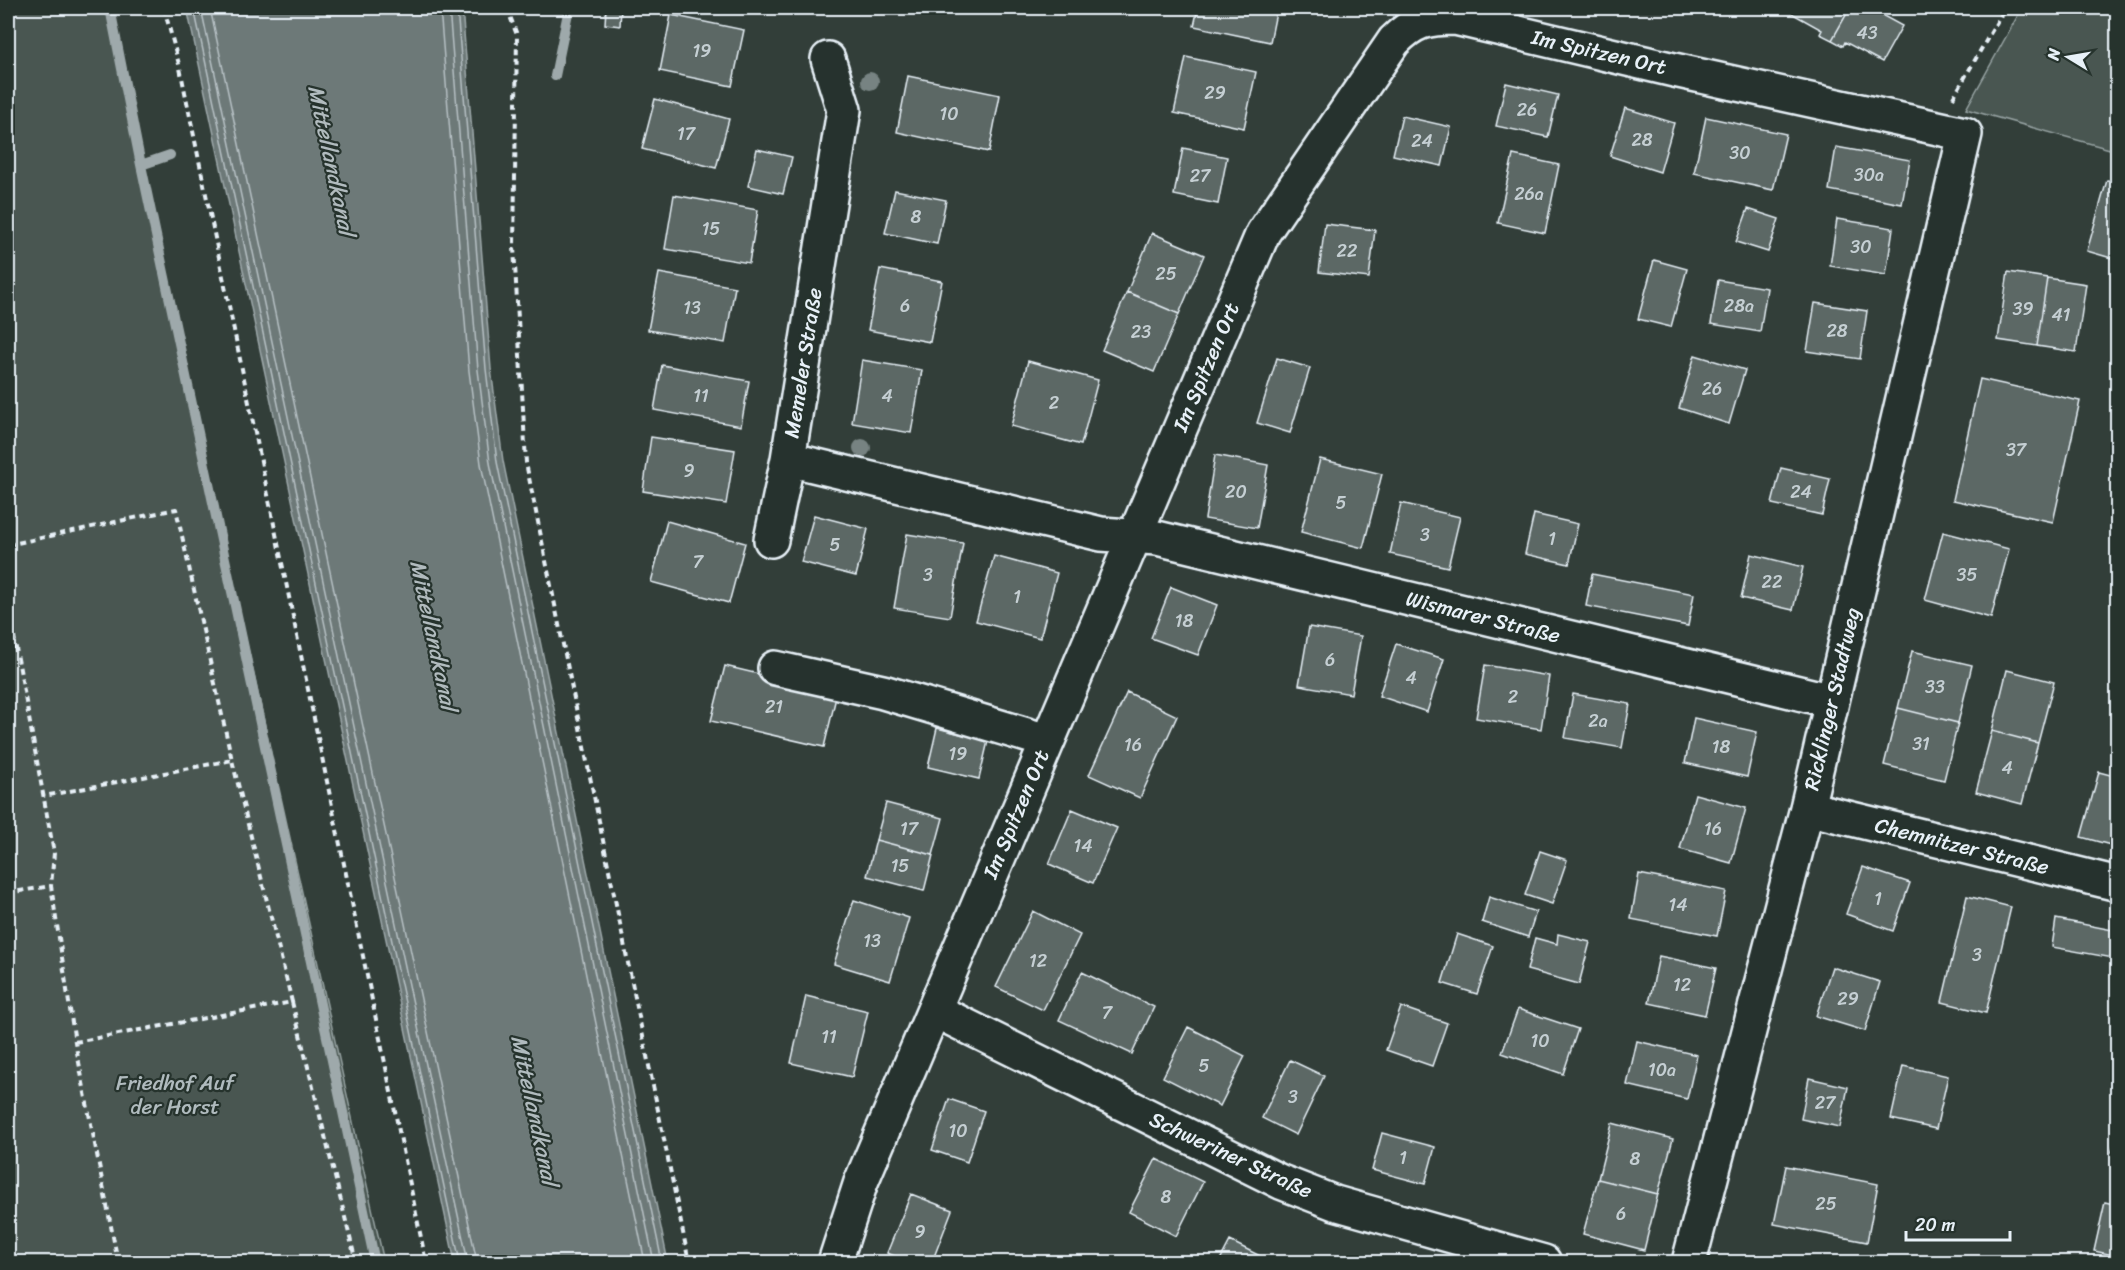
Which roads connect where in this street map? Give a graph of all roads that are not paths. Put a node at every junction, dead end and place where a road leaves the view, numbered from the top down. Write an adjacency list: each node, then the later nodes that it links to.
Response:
1 (828, 59): 3 (street, Memeler Straße)
2 (1952, 130): 4 (street, Im Spitzen Ort); 7 (street, Ricklinger Stadtweg)
3 (788, 459): 4 (street, Memeler Straße); 5 (street)
4 (1134, 536): 7 (street, Wismarer Straße); 8 (street, Im Spitzen Ort)
5 (771, 540)
6 (775, 668): 8 (street)
7 (1832, 701): 9 (street, Ricklinger Stadtweg)
8 (1047, 741): 11 (street, Im Spitzen Ort)
9 (1807, 808): 10 (street, Chemnitzer Straße); 14 (street, Ricklinger Stadtweg)
10 (2118, 884)
11 (934, 1010): 12 (street, Im Spitzen Ort); 13 (street, Schweriner Straße)
12 (835, 1263)
13 (1544, 1263)
14 (1689, 1263)

